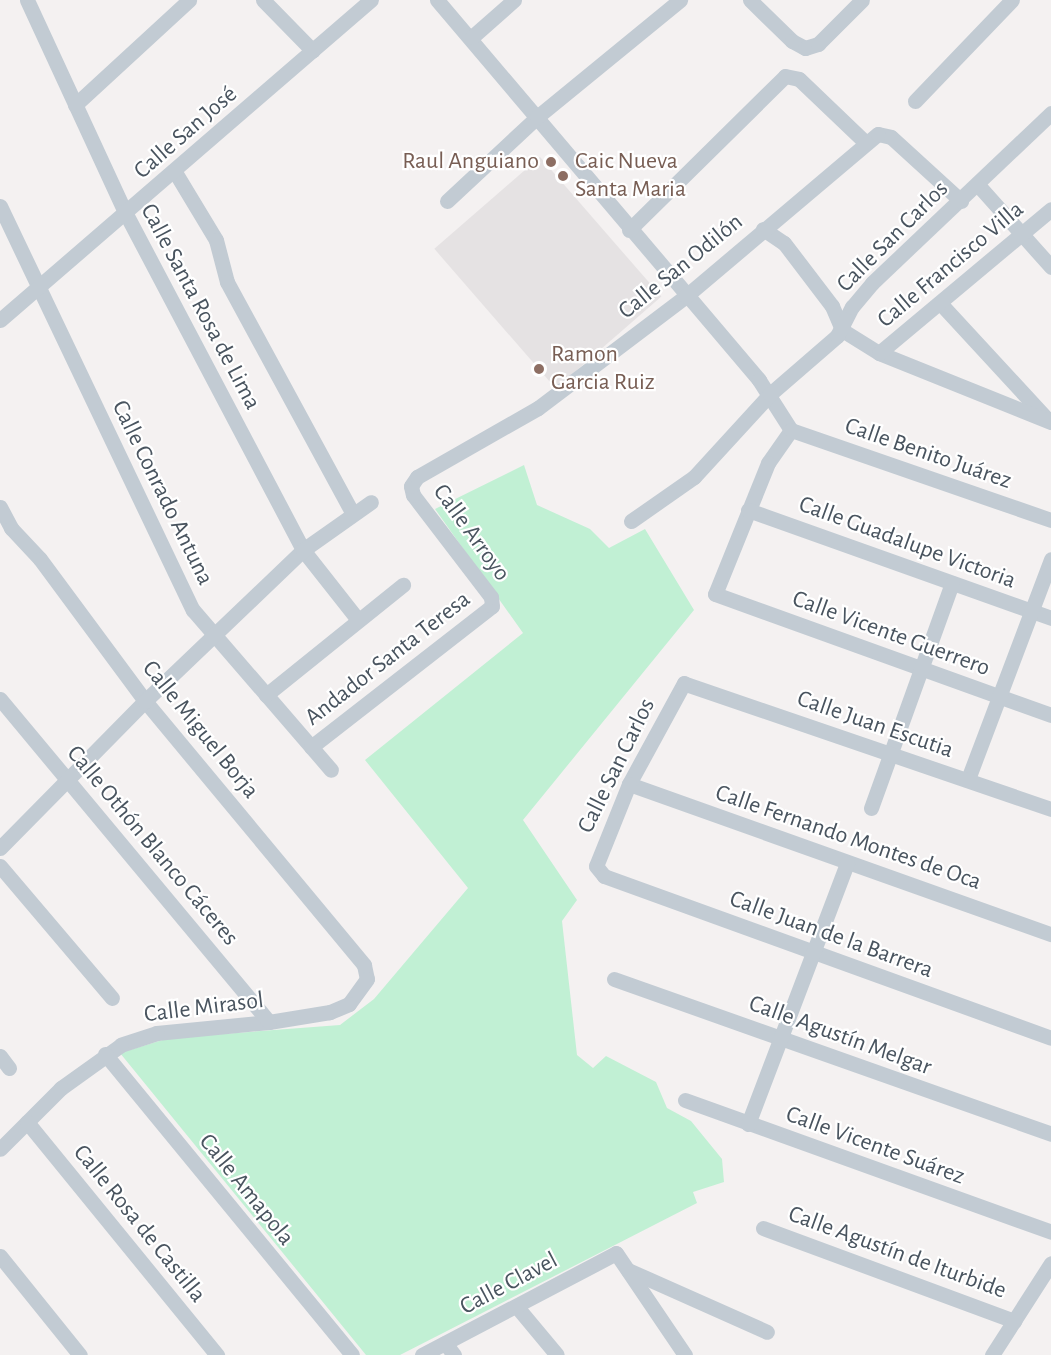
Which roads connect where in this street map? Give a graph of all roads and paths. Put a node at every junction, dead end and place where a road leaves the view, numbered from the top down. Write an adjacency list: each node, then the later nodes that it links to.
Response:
1 (27, 0): 14 (street, Calle Santa Rosa de Lima)
2 (189, 0): 14 (street)
3 (263, 0): 12 (street)
4 (371, 0): 12 (street, Calle San José)
5 (437, 0): 11 (street)
6 (514, 0): 11 (street)
7 (680, 0): 16 (street)
8 (750, 0): 9 (street)
9 (862, 0)
10 (1012, 0): 13 (street)
11 (472, 37): 16 (street)
12 (313, 51): 18 (street, Calle San José)
13 (915, 101)
14 (75, 105): 24 (street, Calle Santa Rosa de Lima)
15 (1051, 113): 19 (street, Calle San Carlos)
16 (537, 117): 20 (street); 26 (street)
17 (865, 142): 21 (street, Calle San Odilón); 25 (street, Calle San Odilón); 26 (street)
18 (176, 172): 24 (street, Calle San José); 42 (street)
19 (978, 186): 21 (street, Calle San Carlos); 27 (street)
20 (447, 201)
21 (961, 201): 33 (street, Calle San Carlos)
22 (0, 206): 29 (street, Calle Conrado Antuna)
23 (1051, 209): 27 (street, Calle Francisco Villa)
24 (126, 214): 29 (street, Calle San José); 45 (street, Calle Santa Rosa de Lima)
25 (763, 229): 30 (street, Calle San Odilón); 33 (street)
26 (629, 230): 30 (street)
27 (1020, 234): 28 (street); 31 (street, Calle Francisco Villa)
28 (1051, 267)
29 (39, 287): 32 (street, Calle San José); 53 (street, Calle Conrado Antuna)
30 (686, 296): 35 (street); 38 (street, Calle San Odilón)
31 (940, 303): 34 (street, Calle Francisco Villa); 36 (street)
32 (0, 320)
33 (842, 330): 34 (street); 35 (street, Calle San Carlos)
34 (879, 353): 36 (street)
35 (770, 394): 37 (street); 44 (street, Calle San Carlos)
36 (1049, 421)
37 (789, 427): 41 (street); 43 (street, Calle Benito Juárez)
38 (411, 486): 49 (street, Calle Arroyo)
39 (371, 502): 42 (street)
40 (0, 507): 59 (street, Calle Miguel Borja)
41 (748, 510): 47 (street, Calle Guadalupe Victoria); 54 (street, Calle Vicente Guerrero)
42 (352, 512): 45 (street)
43 (1051, 520)
44 (631, 521)
45 (303, 550): 52 (street, Calle Santa Rosa de Lima); 53 (street)
46 (1051, 559): 50 (street)
47 (952, 583): 50 (street, Calle Guadalupe Victoria); 54 (street)
48 (403, 585): 52 (street)
49 (492, 606): 61 (street, Andador Santa Teresa)
50 (1032, 611): 51 (street, Calle Guadalupe Victoria); 57 (street)
51 (1051, 618)
52 (358, 620): 56 (street)
53 (214, 635): 56 (street, Calle Conrado Antuna); 59 (street)
54 (922, 669): 57 (street, Calle Vicente Guerrero); 62 (street)
55 (684, 683): 62 (street, Calle Juan Escutia); 66 (street, Calle San Carlos)
56 (266, 695): 61 (street, Calle Conrado Antuna)
57 (1002, 698): 60 (street, Calle Vicente Guerrero); 65 (street)
58 (0, 699): 64 (street, Calle Othón Blanco Cáceres)
59 (145, 701): 64 (street); 75 (street, Calle Miguel Borja)
60 (1051, 715)
61 (311, 747): 63 (street, Calle Conrado Antuna)
62 (890, 755): 65 (street, Calle Juan Escutia); 67 (street)
63 (331, 770)
64 (67, 778): 69 (street); 78 (street, Calle Othón Blanco Cáceres)
65 (968, 779): 68 (street, Calle Juan Escutia)
66 (629, 784): 70 (street, Calle Fernando Montes de Oca); 72 (street, Calle San Carlos)
67 (871, 808)
68 (1051, 809)
69 (0, 848)
70 (847, 863): 73 (street, Calle Fernando Montes de Oca); 74 (street)
71 (0, 866): 77 (street)
72 (597, 871): 74 (street, Calle Juan de la Barrera)
73 (1051, 934)
74 (812, 953): 79 (street, Calle Juan de la Barrera); 80 (street)
75 (367, 979): 78 (street, Calle Mirasol)
76 (614, 979): 80 (street, Calle Agustín Melgar)
77 (112, 999)
78 (269, 1022): 81 (street, Calle Mirasol)
79 (1051, 1038)
80 (781, 1039): 84 (street); 85 (street, Calle Agustín Melgar)
81 (105, 1054): 83 (street, Calle Mirasol); 98 (street, Calle Amapola)
82 (685, 1100): 84 (street, Calle Vicente Suárez)
83 (27, 1122): 86 (street, Calle Mirasol); 97 (street, Calle Rosa de Castilla)
84 (748, 1124): 88 (street, Calle Vicente Suárez)
85 (1051, 1134)
86 (0, 1149)
87 (764, 1228): 93 (street, Calle Agustín de Iturbide)
88 (1051, 1232)
89 (0, 1256): 96 (street)
90 (1051, 1263): 93 (street)
91 (628, 1270): 92 (street, Calle Clavel); 94 (street); 101 (street)
92 (517, 1307): 95 (street, Calle Clavel); 100 (street)
93 (1014, 1321): 102 (street)
94 (767, 1332)
95 (449, 1349): 99 (street, Calle Clavel)
96 (80, 1355)
97 (216, 1355)
98 (352, 1355)
99 (422, 1355)
100 (557, 1355)
101 (685, 1355)
102 (992, 1355)

